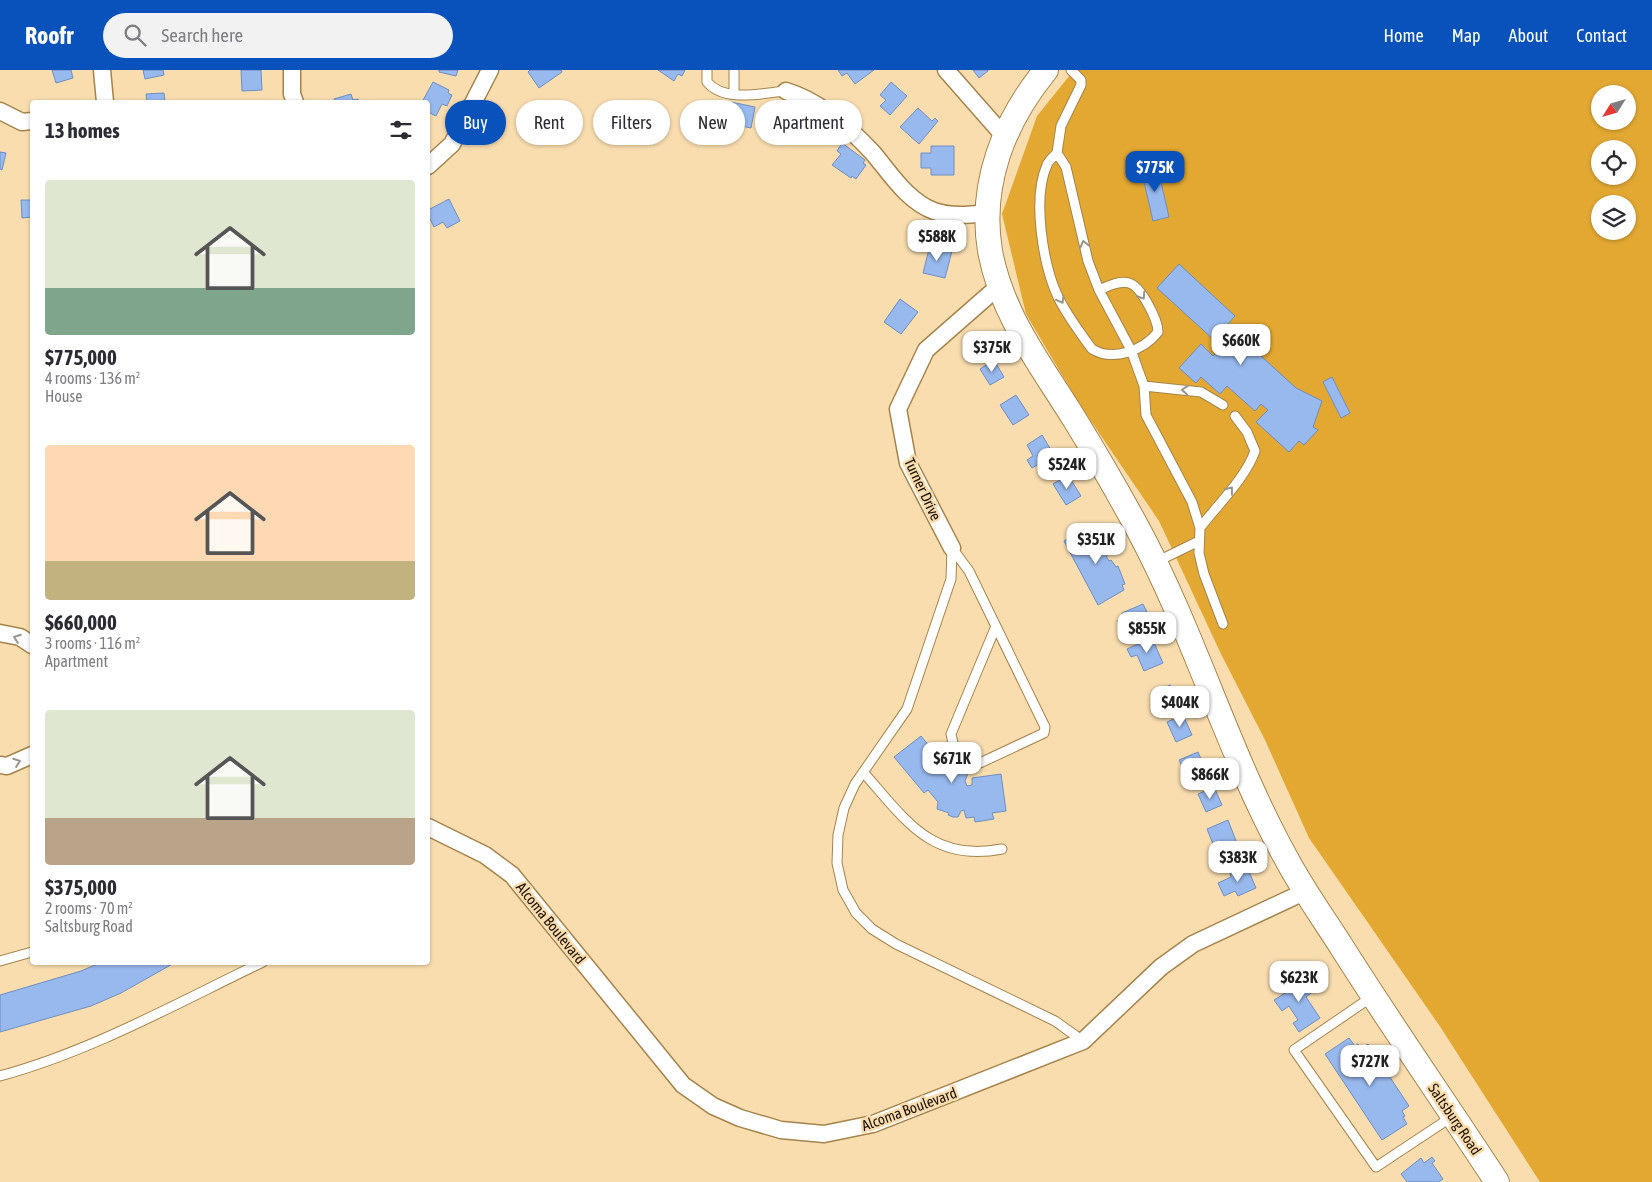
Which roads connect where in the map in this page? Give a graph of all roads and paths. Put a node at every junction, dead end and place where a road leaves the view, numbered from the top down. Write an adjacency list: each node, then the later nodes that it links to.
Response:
1 (102, 70): 12 (street)
2 (292, 70): 11 (street)
3 (490, 70): 17 (street)
4 (707, 70): 10 (lane)
5 (734, 70): 10 (lane)
6 (946, 70): 15 (street)
7 (1046, 70): 15 (main road, Saltsburg Road)
8 (1071, 70): 16 (lane)
9 (786, 91): 10 (lane); 18 (street)
10 (734, 94)
11 (294, 98)
12 (105, 100)
13 (0, 111): 14 (street)
14 (30, 121)
15 (1004, 136): 18 (main road, Saltsburg Road)
16 (1057, 153): 20 (lane, one-way to 16); 21 (lane, one-way to 21)
17 (430, 164)
18 (988, 214): 19 (main road, Saltsburg Road)
19 (998, 286): 27 (street, Turner Drive); 28 (main road, Saltsburg Road)
20 (1099, 290): 21 (lane); 21 (lane, one-way to 21)
21 (1131, 350): 22 (lane)
22 (1144, 386): 23 (lane, one-way to 22); 25 (lane)
23 (1223, 404)
24 (1235, 416): 25 (lane, one-way to 24)
25 (1200, 528): 26 (lane)
26 (1199, 541): 28 (lane); 29 (lane)
27 (952, 548): 30 (lane); 35 (lane)
28 (1156, 562): 38 (main road, Saltsburg Road)
29 (1223, 624)
30 (996, 626): 30 (lane)
31 (0, 633): 32 (street, one-way to 31)
32 (30, 644)
33 (30, 756): 34 (street, one-way to 33)
34 (0, 766)
35 (863, 772): 37 (lane); 43 (lane)
36 (430, 828): 43 (street, Alcoma Boulevard)
37 (1002, 848)
38 (1306, 891): 42 (main road, Saltsburg Road); 43 (street, Alcoma Boulevard)
39 (30, 953): 40 (lane)
40 (0, 961)
41 (257, 965): 44 (lane)
42 (1373, 996): 45 (main road, Saltsburg Road); 45 (lane)
43 (1083, 1041)
44 (0, 1076)
45 (1453, 1116): 46 (main road, Saltsburg Road)
46 (1496, 1182)

